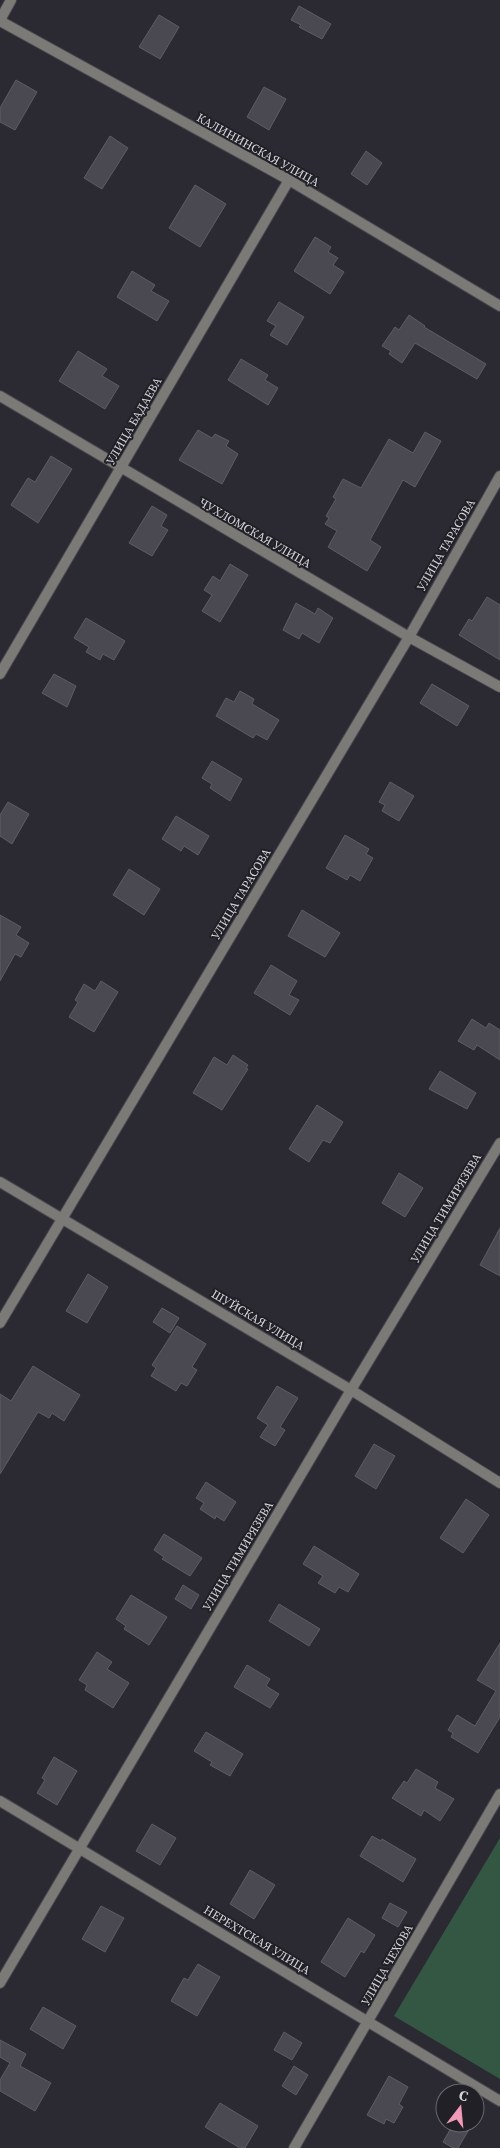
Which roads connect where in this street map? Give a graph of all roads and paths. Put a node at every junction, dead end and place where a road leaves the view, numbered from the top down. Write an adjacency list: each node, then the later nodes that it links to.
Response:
1 (12, 0): 2 (street)
2 (0, 21): 3 (street, КАЛИНИНСКАЯ УЛИЦА)
3 (289, 180): 4 (street, КАЛИНИНСКАЯ УЛИЦА); 6 (street, УЛИЦА БАДАЕВА)
4 (500, 306)
5 (0, 396): 6 (street, ЧУХЛОМСКАЯ УЛИЦА)
6 (120, 468): 8 (street, ЧУХЛОМСКАЯ УЛИЦА); 9 (street, УЛИЦА БАДАЕВА)
7 (500, 476): 8 (street, УЛИЦА ТАРАСОВА)
8 (409, 637): 10 (street, ЧУХЛОМСКАЯ УЛИЦА); 13 (street, УЛИЦА ТАРАСОВА)
9 (0, 674)
10 (500, 687)
11 (500, 1143): 15 (street, УЛИЦА ТИМИРЯЗЕВА)
12 (0, 1182): 13 (street, ШУЙСКАЯ УЛИЦА)
13 (62, 1219): 14 (street, УЛИЦА ТАРАСОВА); 15 (street, ШУЙСКАЯ УЛИЦА)
14 (0, 1323)
15 (351, 1390): 16 (street, ШУЙСКАЯ УЛИЦА); 19 (street, УЛИЦА ТИМИРЯЗЕВА)
16 (500, 1483)
17 (500, 1794): 21 (street, УЛИЦА ЧЕХОВА)
18 (0, 1801): 19 (street, НЕРЕХТСКАЯ УЛИЦА)
19 (80, 1848): 20 (street, УЛИЦА ТИМИРЯЗЕВА); 21 (street, НЕРЕХТСКАЯ УЛИЦА)
20 (0, 1982)
21 (368, 2022): 22 (street, НЕРЕХТСКАЯ УЛИЦА); 23 (street, УЛИЦА ЧЕХОВА)
22 (500, 2101)
23 (294, 2148)

